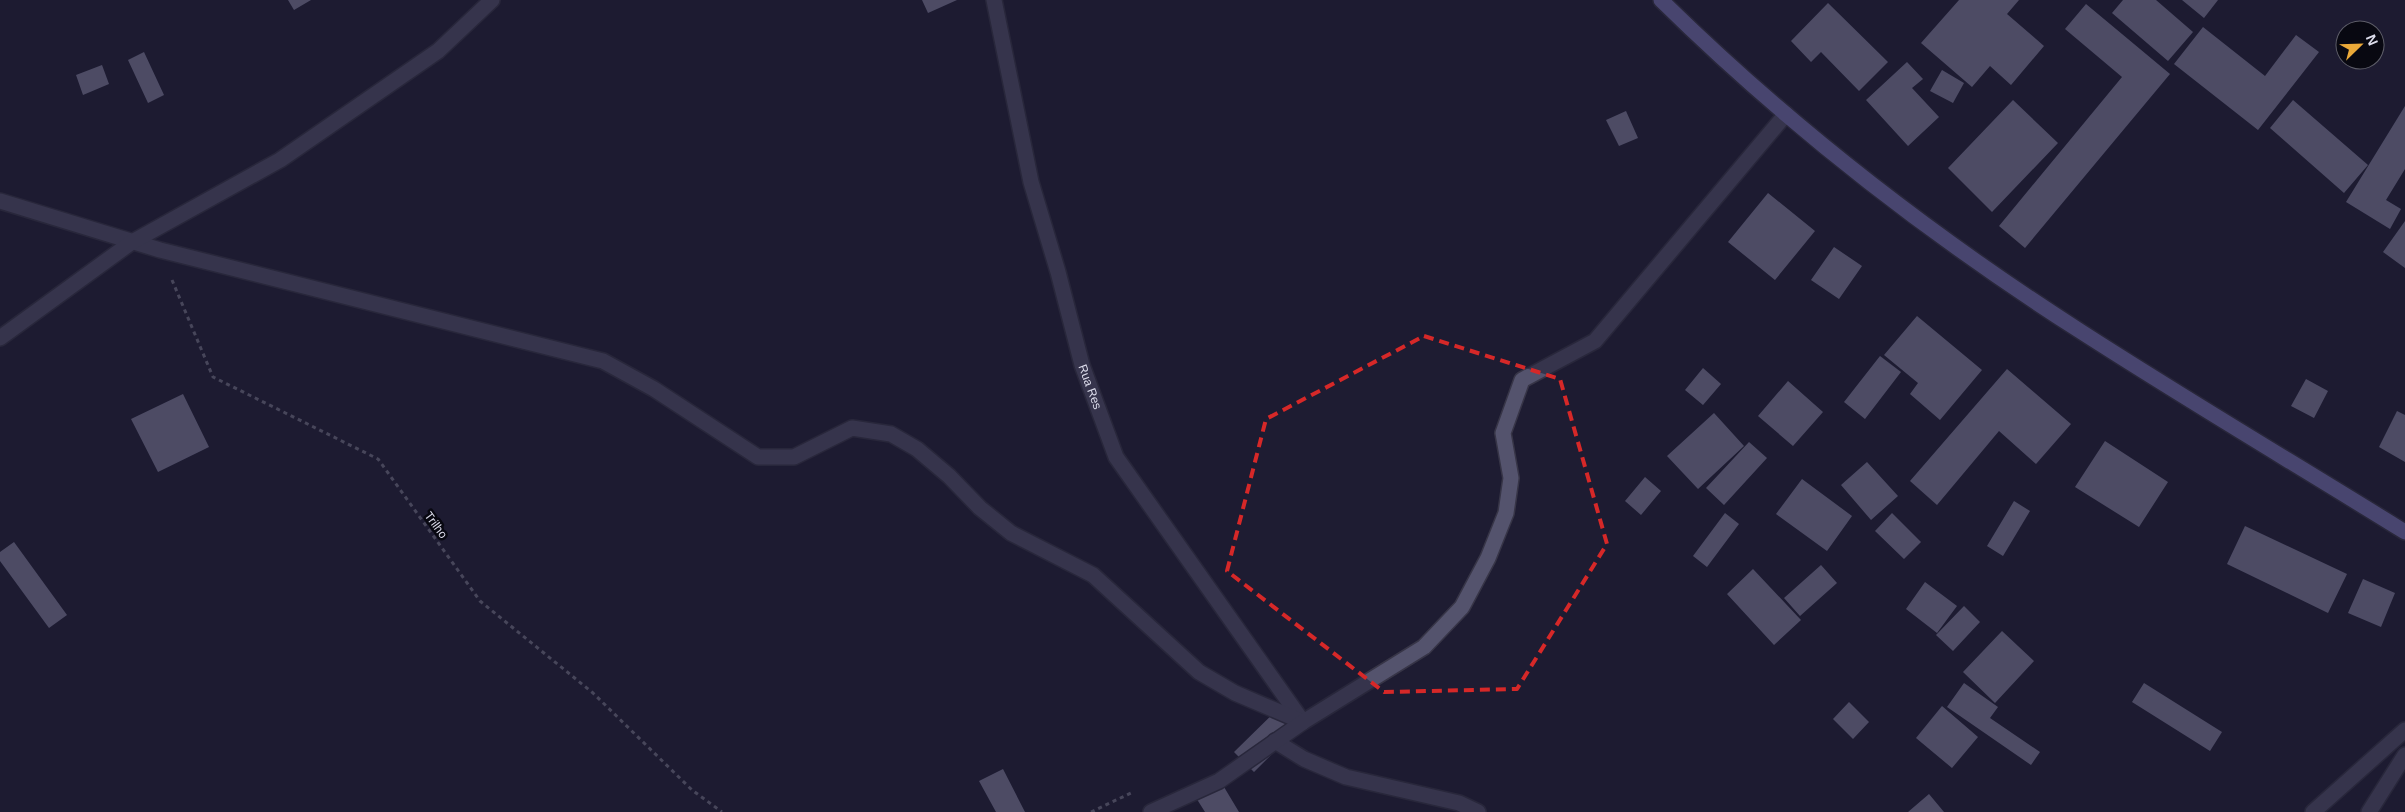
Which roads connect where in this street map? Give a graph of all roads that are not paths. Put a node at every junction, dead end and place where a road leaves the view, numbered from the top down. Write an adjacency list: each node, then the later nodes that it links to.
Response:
1 (492, 0): 6 (street)
2 (994, 0): 9 (street, Rua Res)
3 (1661, 0): 4 (main road)
4 (1786, 114): 8 (main road); 9 (street)
5 (0, 202): 6 (street)
6 (132, 242): 7 (street); 9 (street)
7 (0, 338)
8 (2405, 532)
9 (1303, 722): 11 (street)
10 (2405, 730): 15 (street)
11 (1275, 741): 13 (street); 14 (street)
12 (2405, 755): 16 (street)
13 (1151, 812)
14 (1478, 812)
15 (2313, 812)
16 (2369, 812)

